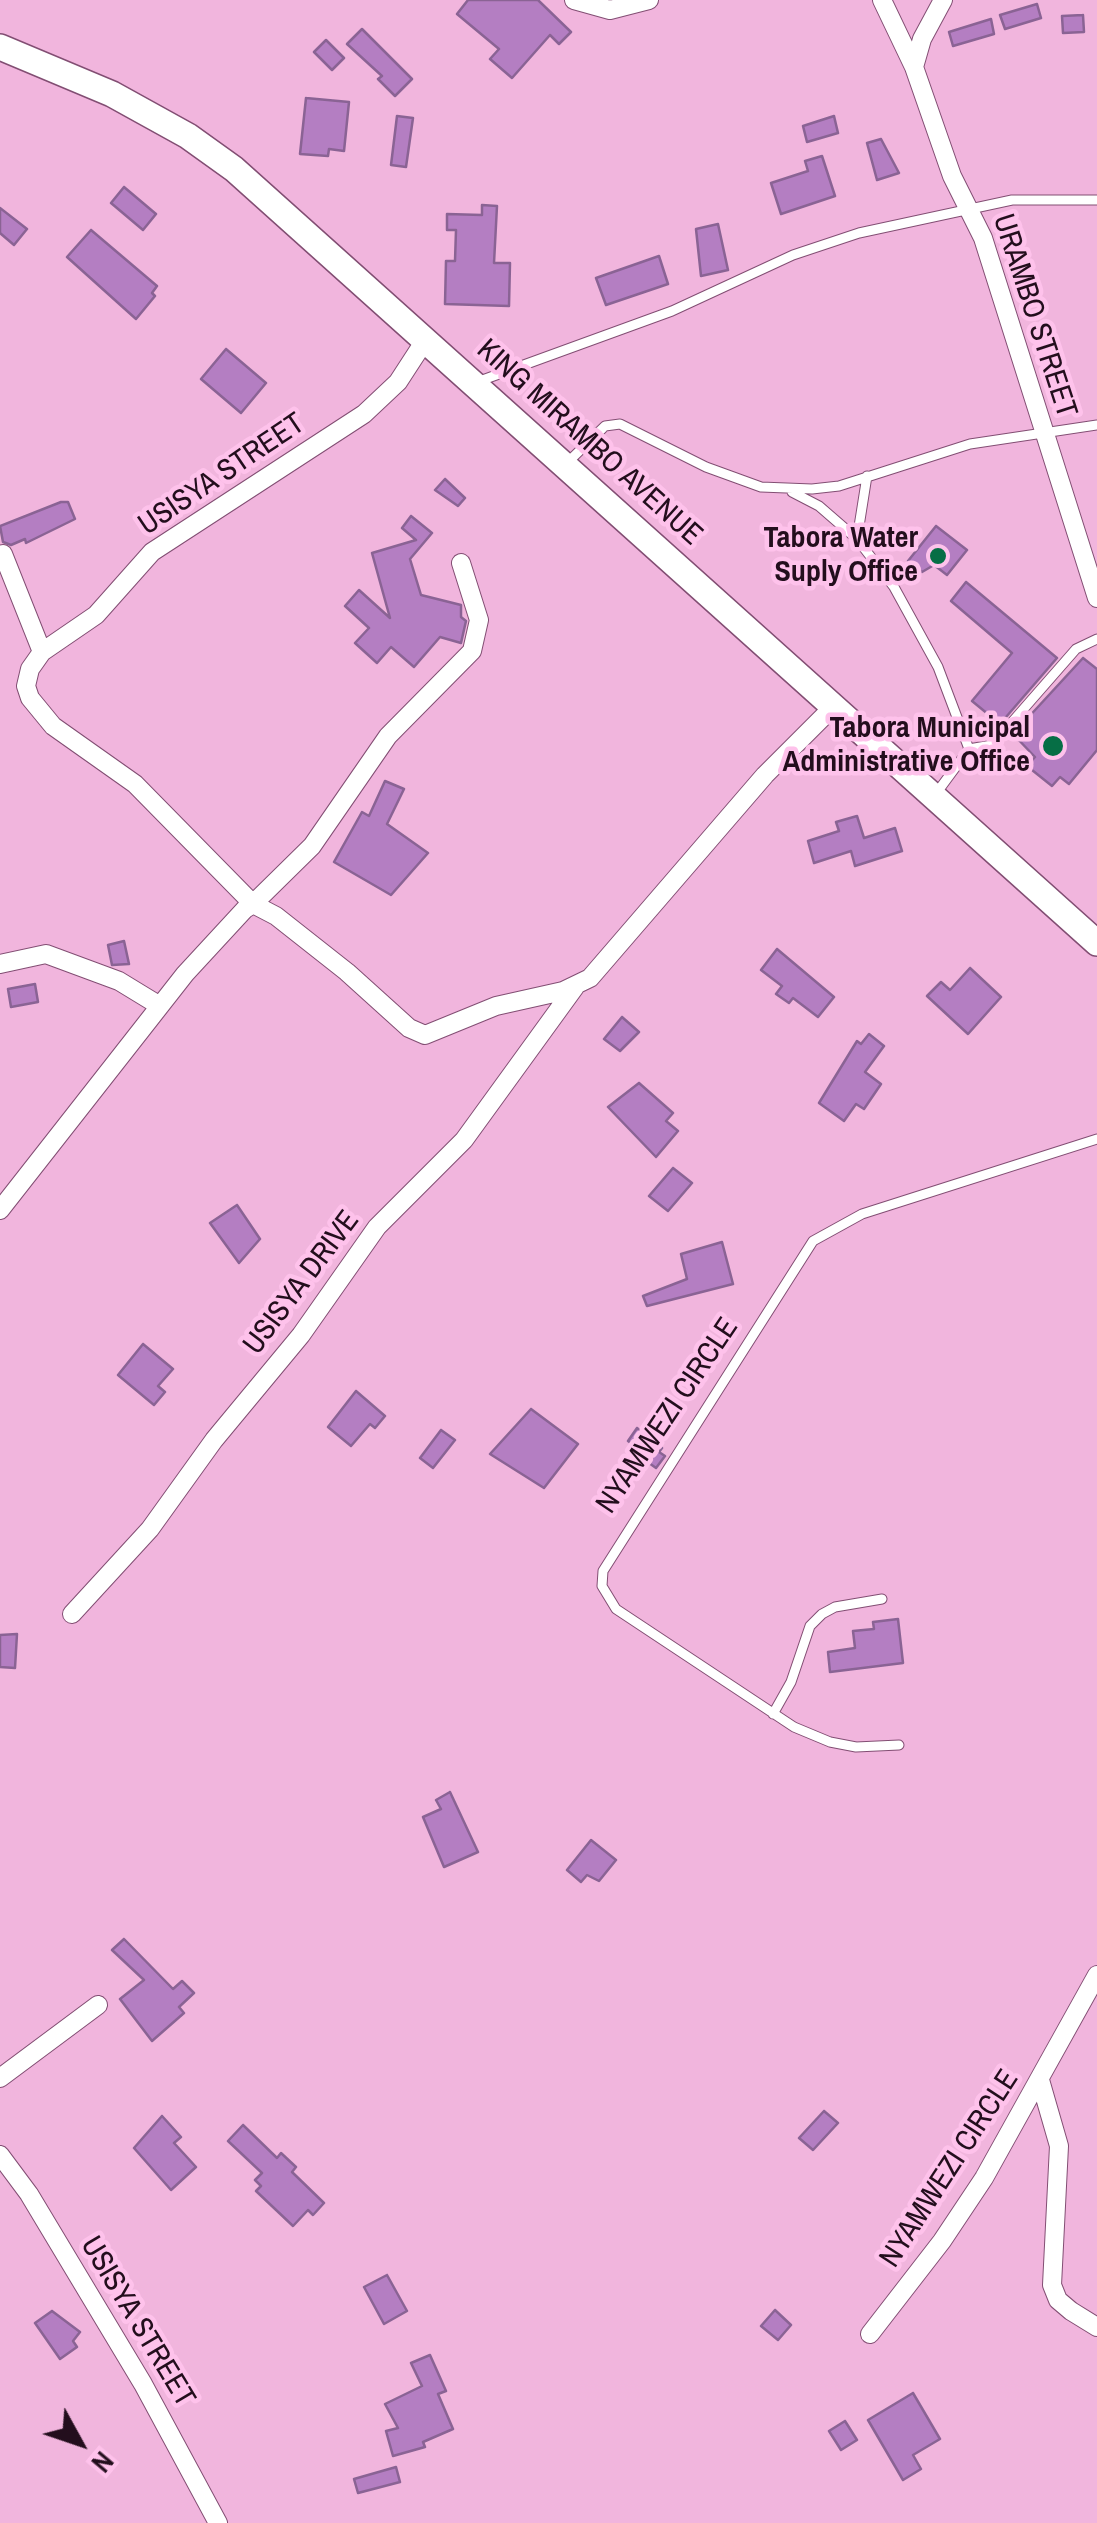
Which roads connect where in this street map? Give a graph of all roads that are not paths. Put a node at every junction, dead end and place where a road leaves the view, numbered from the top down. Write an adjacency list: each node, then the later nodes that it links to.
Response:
1 (574, 0): 2 (street)
2 (648, 0)
3 (882, 0): 6 (street, URAMBO STREET)
4 (943, 0): 6 (street)
5 (0, 48): 9 (main road, KING MIRAMBO AVENUE)
6 (914, 67): 8 (street, URAMBO STREET)
7 (1097, 200): 8 (lane)
8 (970, 208): 10 (lane); 12 (street, URAMBO STREET)
9 (424, 342): 10 (main road, KING MIRAMBO AVENUE); 21 (street, USISYA STREET)
10 (474, 383): 13 (main road, KING MIRAMBO AVENUE)
11 (1097, 425): 12 (lane)
12 (1043, 435): 14 (lane); 19 (street, URAMBO STREET)
13 (566, 464): 15 (lane); 22 (main road, KING MIRAMBO AVENUE)
14 (866, 476): 15 (lane); 16 (lane)
15 (790, 490): 16 (lane)
16 (857, 539): 23 (lane)
17 (4, 554): 21 (street)
18 (461, 563): 25 (street)
19 (1097, 598)
20 (1097, 639): 23 (lane)
21 (42, 652): 25 (street)
22 (834, 706): 24 (main road, KING MIRAMBO AVENUE); 28 (street)
23 (969, 750): 24 (lane)
24 (935, 795): 26 (main road, KING MIRAMBO AVENUE)
25 (253, 904): 28 (street); 29 (street)
26 (1097, 943)
27 (0, 964): 29 (street)
28 (576, 987): 33 (street, USISYA DRIVE)
29 (160, 1006): 31 (street)
30 (1097, 1139): 34 (lane, NYAMWEZI CIRCLE)
31 (0, 1210)
32 (882, 1599): 34 (lane)
33 (72, 1614)
34 (773, 1714): 35 (lane, NYAMWEZI CIRCLE)
35 (899, 1744)
36 (1097, 1975): 39 (street, NYAMWEZI CIRCLE)
37 (98, 2005): 38 (street)
38 (0, 2078)
39 (1040, 2080): 41 (street); 42 (street, NYAMWEZI CIRCLE)
40 (0, 2155): 43 (street, USISYA STREET)
41 (1097, 2326)
42 (870, 2334)
43 (218, 2523)

